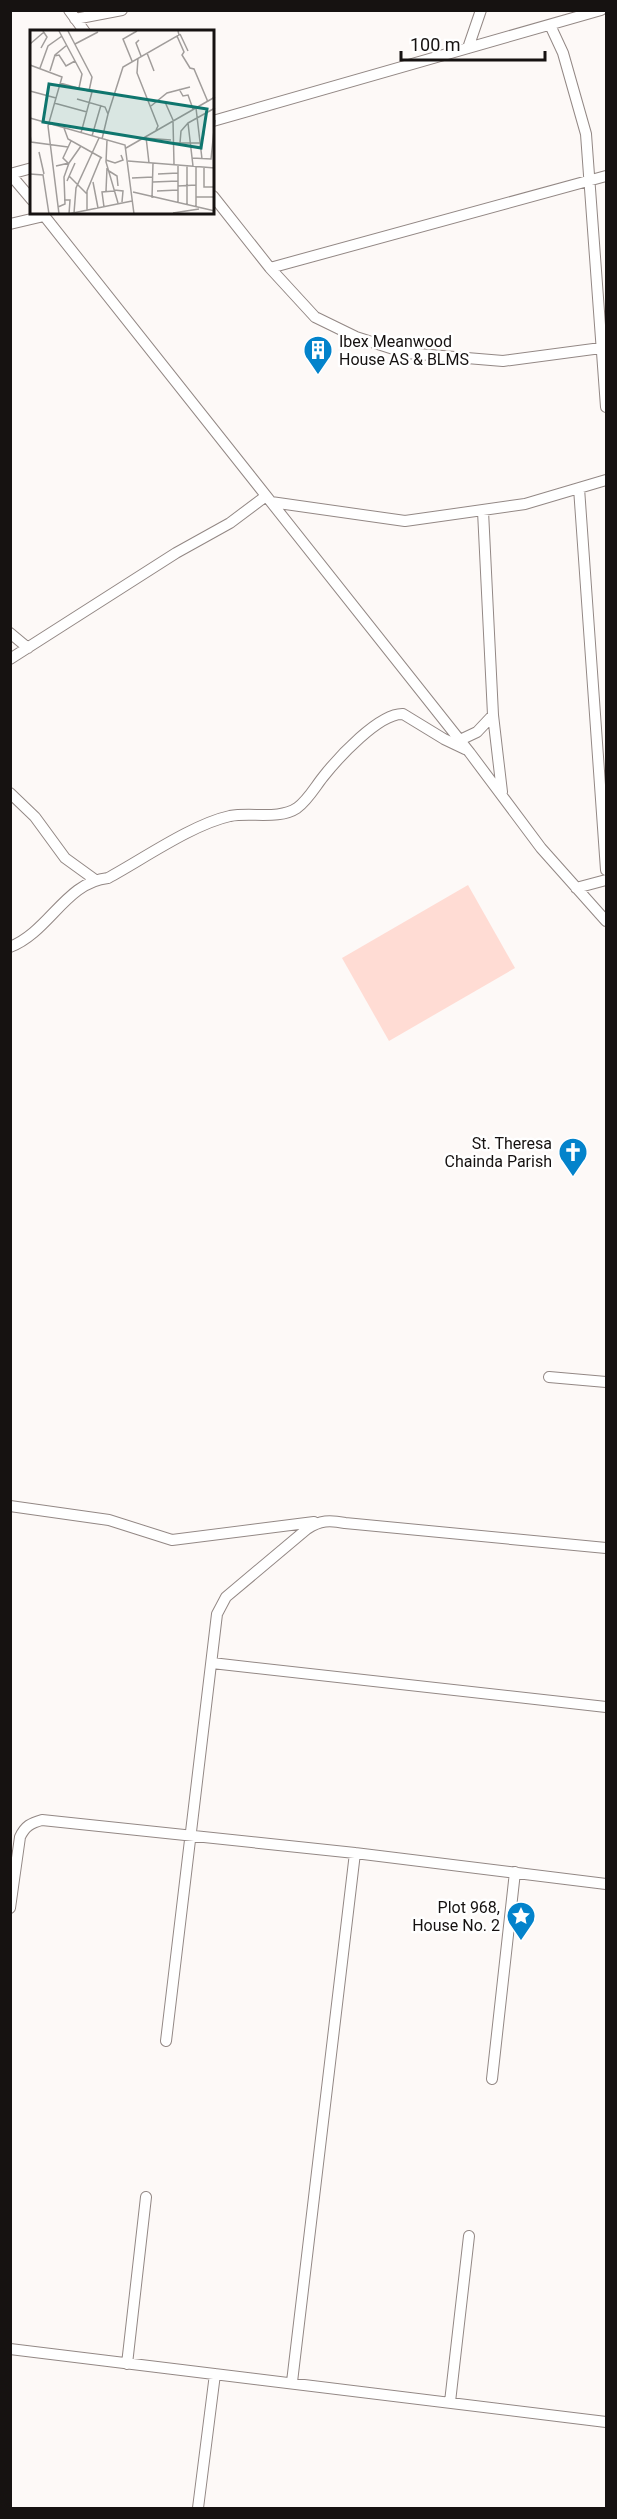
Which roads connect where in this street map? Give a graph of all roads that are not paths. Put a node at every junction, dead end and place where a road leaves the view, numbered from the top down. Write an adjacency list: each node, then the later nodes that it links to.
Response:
1 (122, 10): 4 (street)
2 (481, 10): 7 (street)
3 (601, 10): 5 (street)
4 (72, 15): 6 (street)
5 (550, 25): 7 (street); 12 (street)
6 (83, 30)
7 (468, 48): 8 (street)
8 (214, 121)
9 (30, 169): 10 (street)
10 (10, 174): 14 (street)
11 (606, 176): 12 (street)
12 (590, 181): 17 (street); 18 (street)
13 (214, 197): 17 (street)
14 (30, 198)
15 (43, 214): 16 (street); 22 (street)
16 (10, 224)
17 (270, 268): 18 (street)
18 (601, 348): 19 (street)
19 (606, 407)
20 (606, 480): 21 (street)
21 (579, 488): 23 (street); 32 (street)
22 (268, 499): 23 (street); 25 (street); 28 (street)
23 (483, 511): 27 (street)
24 (10, 633): 25 (street)
25 (28, 648): 26 (street)
26 (10, 659)
27 (493, 715): 28 (street); 31 (street)
28 (460, 740): 29 (street)
29 (470, 753): 31 (street); 33 (street)
30 (10, 793): 33 (street)
31 (503, 795): 35 (street)
32 (606, 870)
33 (94, 879): 37 (street)
34 (606, 880): 35 (street)
35 (576, 888): 36 (street)
36 (606, 921)
37 (10, 947)
38 (549, 1377): 39 (street)
39 (606, 1382)
40 (10, 1506): 41 (street)
41 (331, 1520): 42 (street); 43 (street)
42 (606, 1548)
43 (212, 1663): 44 (street); 45 (street)
44 (606, 1707)
45 (191, 1835): 46 (street); 48 (street); 51 (street)
46 (355, 1853): 47 (street); 58 (street)
47 (515, 1872): 49 (street); 52 (street)
48 (12, 1876): 50 (street)
49 (606, 1884)
50 (10, 1908)
51 (166, 2041)
52 (492, 2079)
53 (146, 2197): 56 (street)
54 (469, 2236): 59 (street)
55 (10, 2349): 56 (street)
56 (127, 2364): 57 (street)
57 (215, 2374): 58 (street); 61 (street)
58 (292, 2382): 59 (street)
59 (450, 2402): 60 (street)
60 (606, 2422)
61 (198, 2508)

